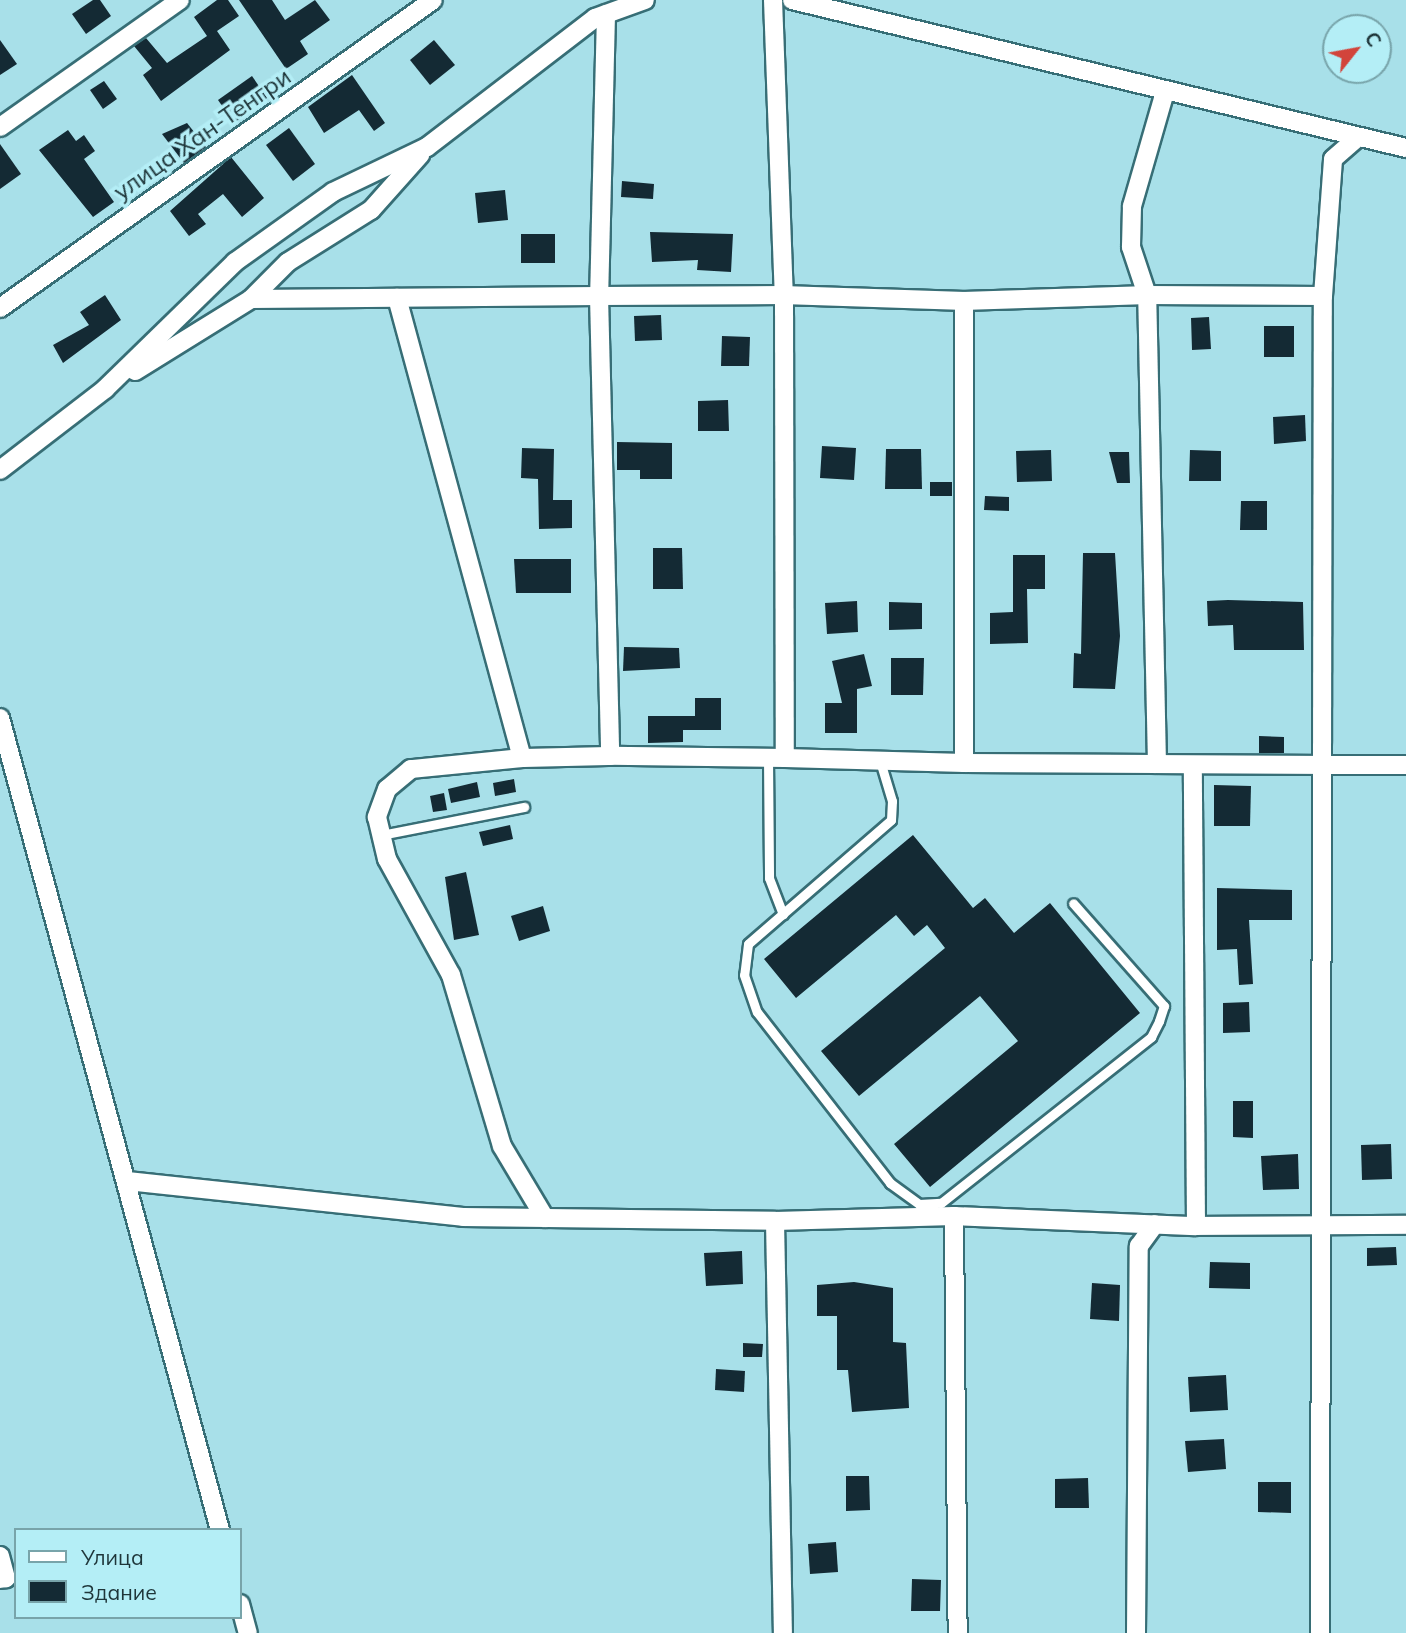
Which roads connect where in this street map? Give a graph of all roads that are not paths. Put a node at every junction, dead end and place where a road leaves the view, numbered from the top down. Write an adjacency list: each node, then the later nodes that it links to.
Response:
1 (180, 0): 8 (street)
2 (433, 0): 19 (street, улица Хан-Тенгри)
3 (645, 0): 6 (street)
4 (773, 0): 12 (street)
5 (792, 0): 7 (street)
6 (606, 14): 10 (street); 14 (street)
7 (1165, 92): 9 (street); 13 (street)
8 (0, 127)
9 (1356, 139): 11 (street); 15 (street)
10 (427, 148): 17 (street); 20 (street)
11 (1406, 148)
12 (785, 295): 14 (street); 18 (street); 25 (street)
13 (1147, 295): 15 (street); 18 (street); 28 (street)
14 (599, 296): 16 (street); 23 (street)
15 (1323, 296): 30 (street)
16 (397, 298): 17 (street); 24 (street)
17 (251, 299): 20 (street)
18 (964, 301): 27 (street)
19 (0, 308)
20 (105, 389): 21 (street)
21 (0, 470)
22 (0, 718): 36 (street)
23 (610, 756): 24 (street); 25 (street)
24 (523, 758): 33 (street)
25 (777, 758): 26 (street); 35 (lane)
26 (880, 761): 27 (street); 35 (lane)
27 (964, 763): 28 (street)
28 (1157, 764): 29 (street)
29 (1193, 765): 30 (street); 43 (street)
30 (1321, 765): 31 (street); 41 (street)
31 (1406, 765)
32 (524, 807): 33 (lane)
33 (381, 835): 38 (street)
34 (1073, 903): 35 (lane)
35 (783, 915)
36 (127, 1181): 38 (street); 44 (street)
37 (954, 1216): 39 (street); 40 (street); 50 (street)
38 (545, 1218): 39 (street)
39 (775, 1222): 49 (street)
40 (1155, 1224): 43 (street); 51 (street)
41 (1321, 1224): 42 (street); 43 (street); 52 (street)
42 (1406, 1225)
43 (1196, 1226)
44 (219, 1528)
45 (0, 1556): 46 (street)
46 (0, 1579)
47 (242, 1611): 48 (street)
48 (248, 1633)
49 (783, 1633)
50 (958, 1633)
51 (1136, 1633)
52 (1320, 1633)

